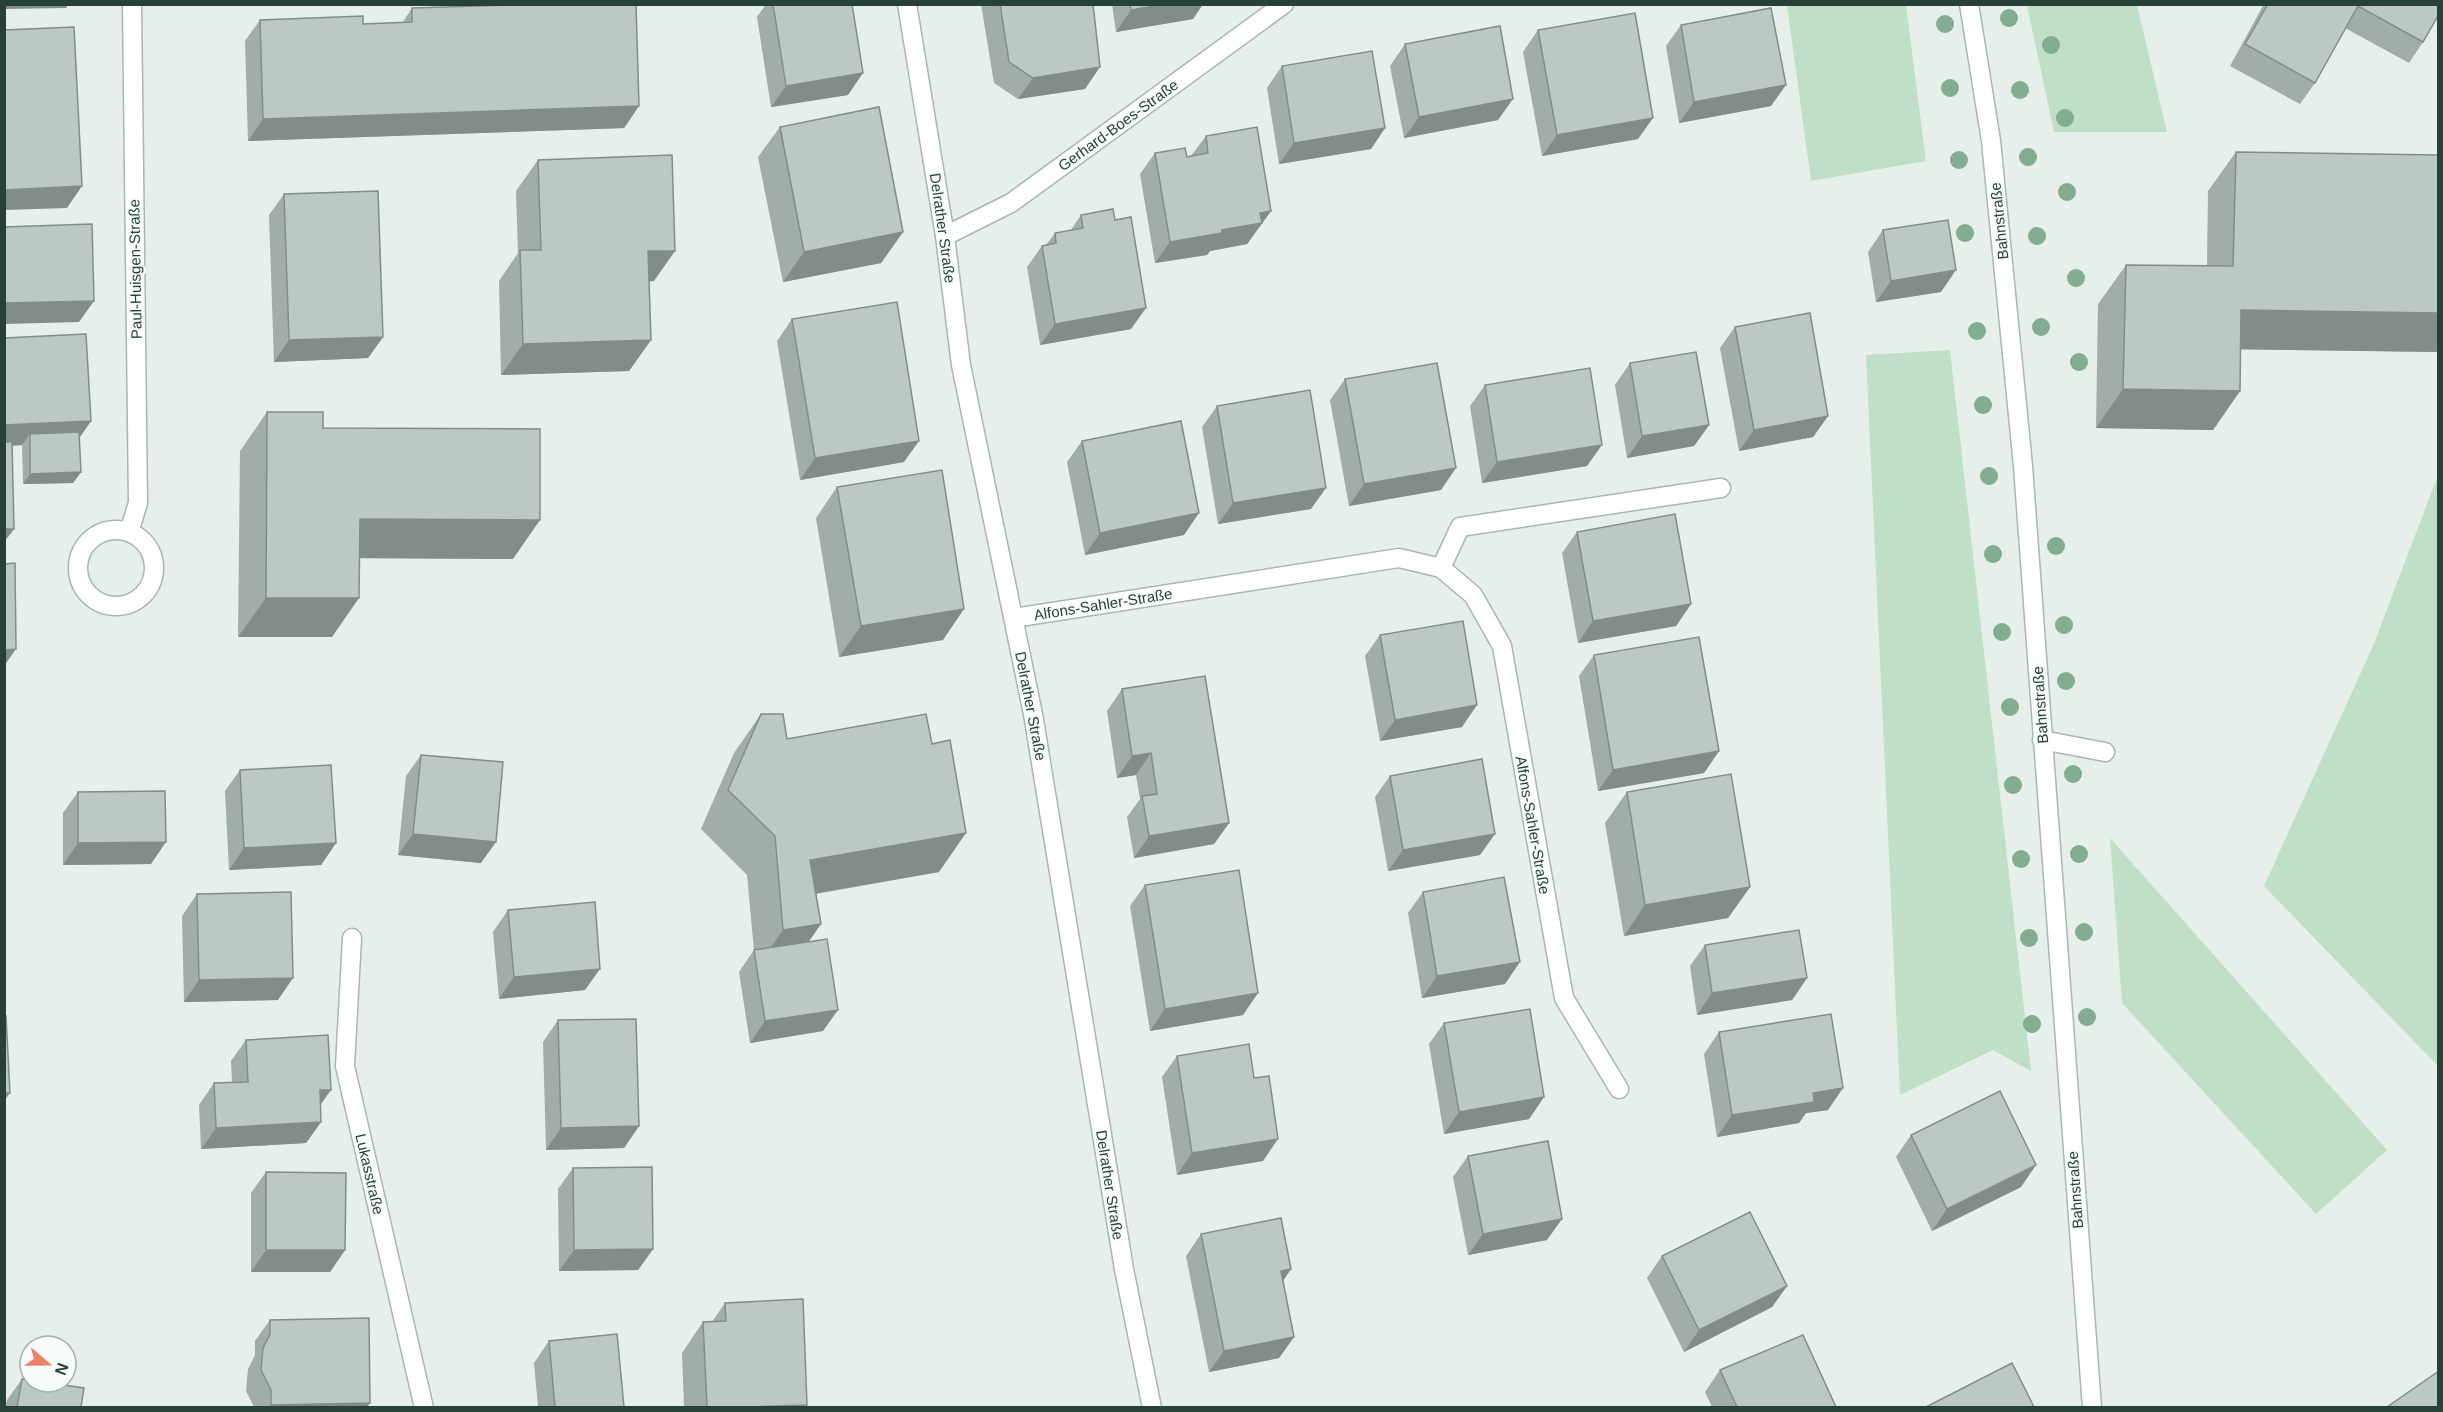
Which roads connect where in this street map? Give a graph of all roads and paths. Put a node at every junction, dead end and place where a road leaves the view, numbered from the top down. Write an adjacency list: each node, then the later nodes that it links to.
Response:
1 (132, 4): 7 (street, Paul-Huisgen-Straße)
2 (907, 4): 5 (street, Delrather Straße)
3 (1284, 4): 5 (street, Gerhard-Boes-Straße)
4 (1969, 4): 10 (street, Bahnstraße)
5 (945, 236): 9 (street, Delrather Straße)
6 (1721, 488): 8 (street)
7 (129, 532): 7 (street)
8 (1441, 567): 9 (street, Alfons-Sahler-Straße); 13 (street, Alfons-Sahler-Straße)
9 (1014, 618): 15 (street, Delrather Straße)
10 (2042, 740): 11 (street); 16 (street, Bahnstraße)
11 (2105, 752)
12 (352, 938): 14 (street, Lukasstraße)
13 (1619, 1089)
14 (424, 1407)
15 (1152, 1407)
16 (2092, 1407)

